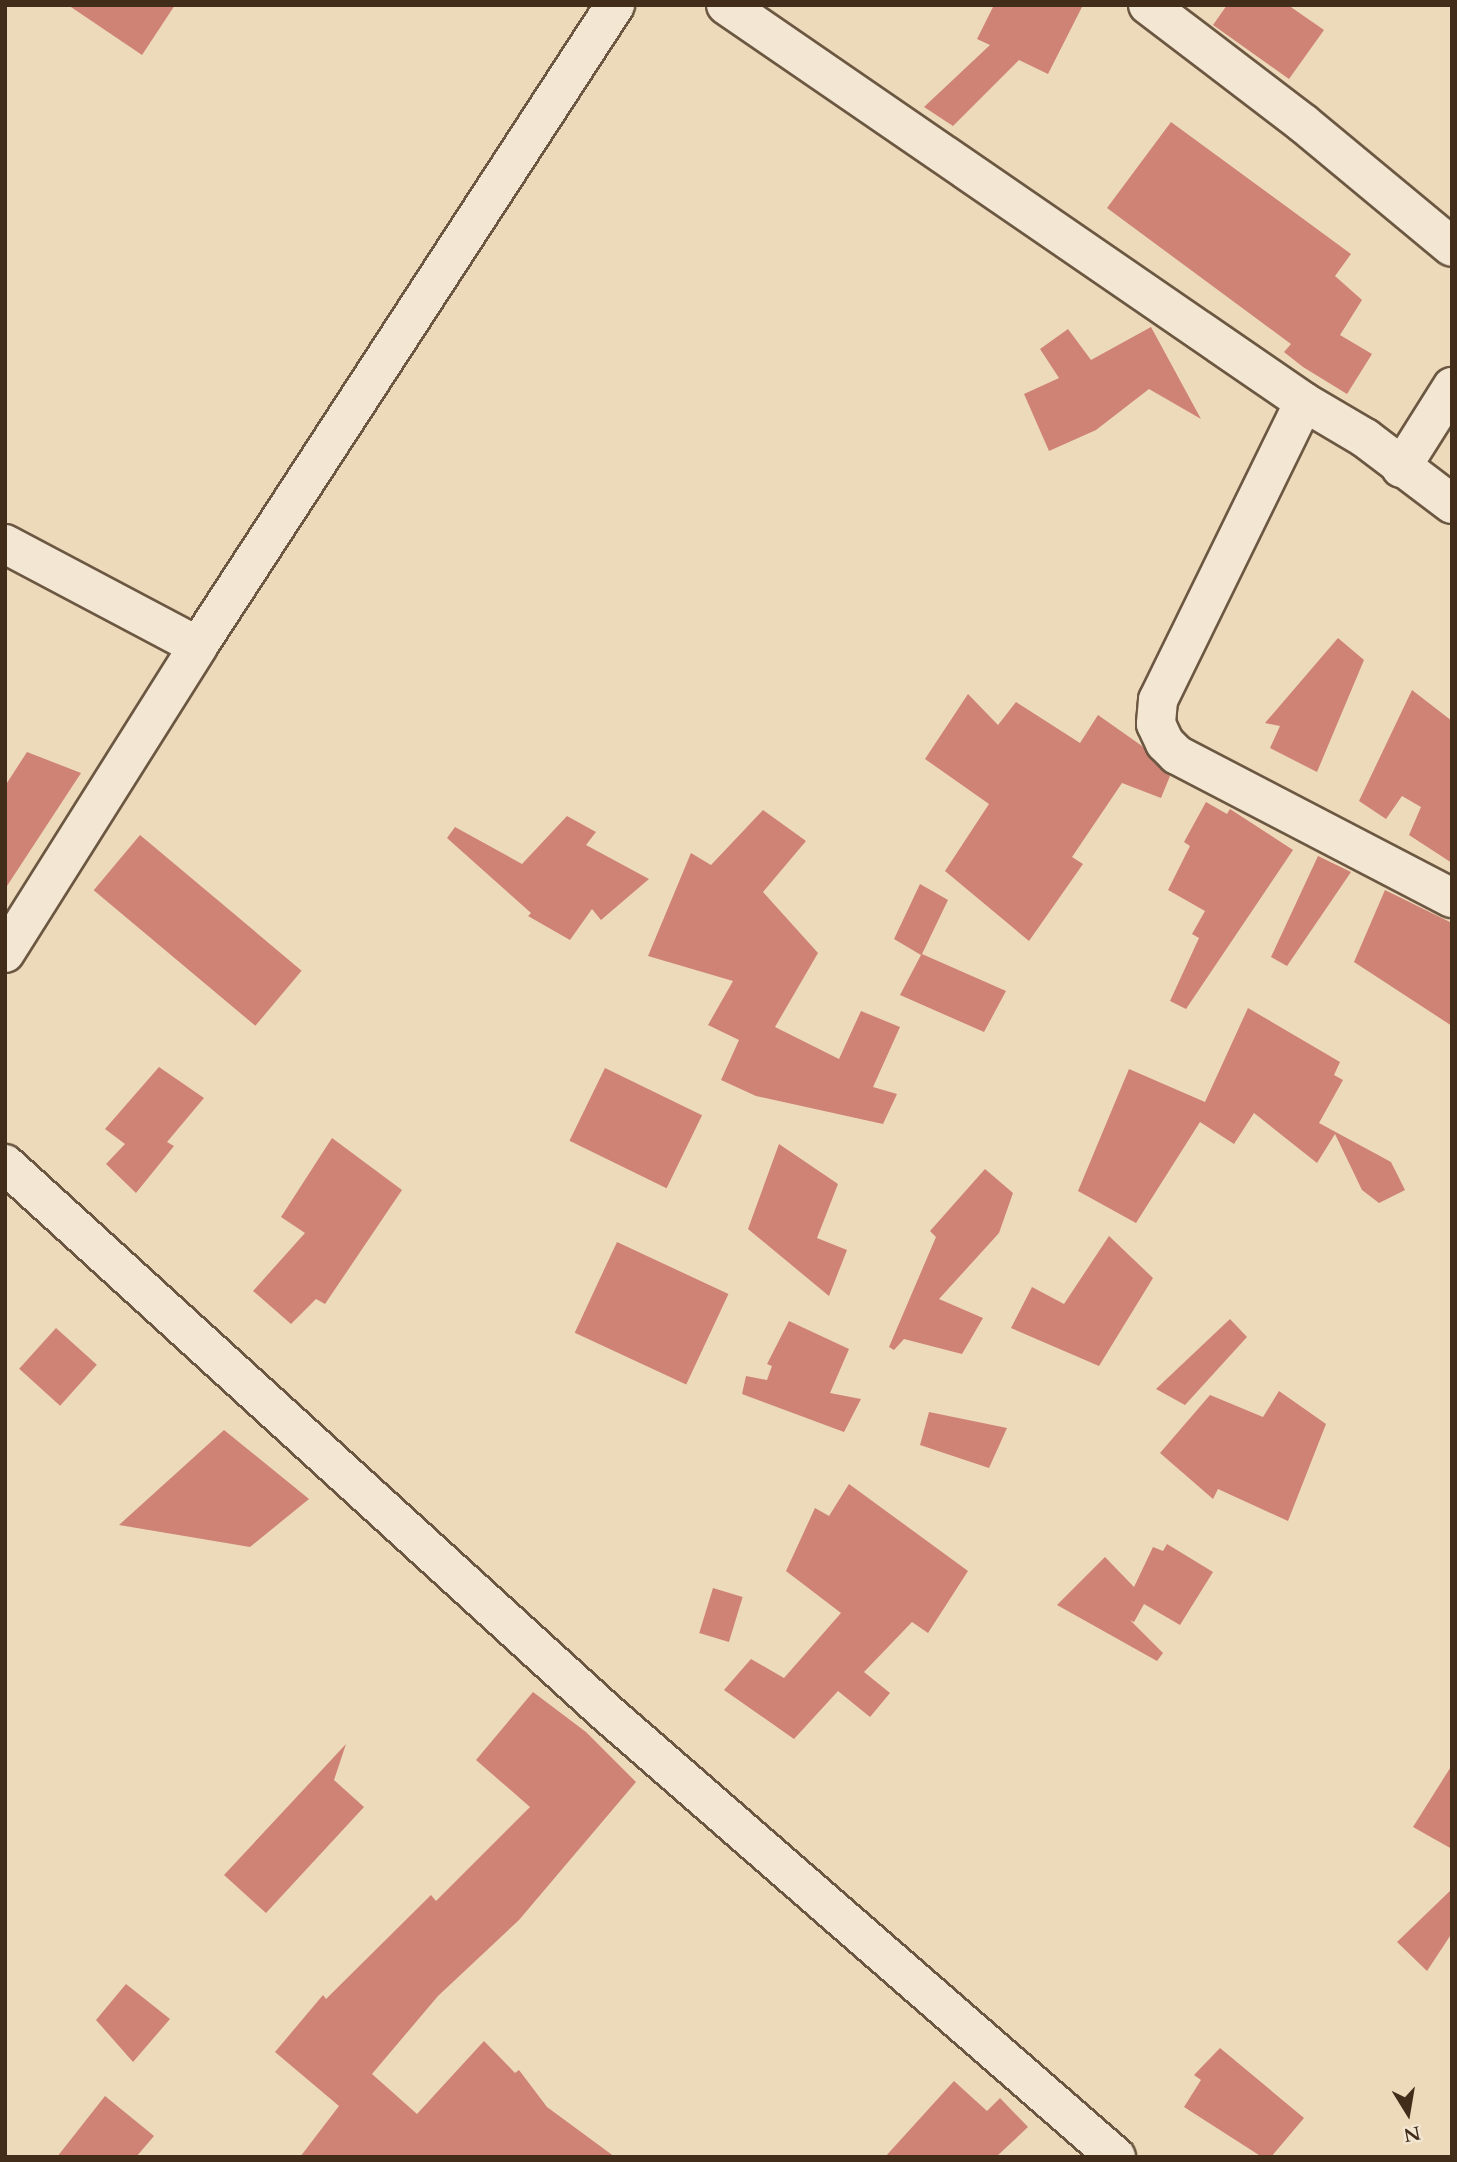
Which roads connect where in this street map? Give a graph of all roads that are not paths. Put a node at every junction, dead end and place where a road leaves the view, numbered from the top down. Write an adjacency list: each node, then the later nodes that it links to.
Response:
1 (615, 5): 10 (street)
2 (726, 5): 6 (street)
3 (1148, 5): 4 (street)
4 (1452, 247)
5 (1452, 387): 7 (street)
6 (1304, 402): 7 (street); 11 (street)
7 (1401, 468): 8 (street)
8 (1452, 505)
9 (5, 544): 10 (street)
10 (198, 646): 12 (street)
11 (1452, 898)
12 (5, 953)
13 (5, 1164): 14 (street)
14 (1116, 2157)

